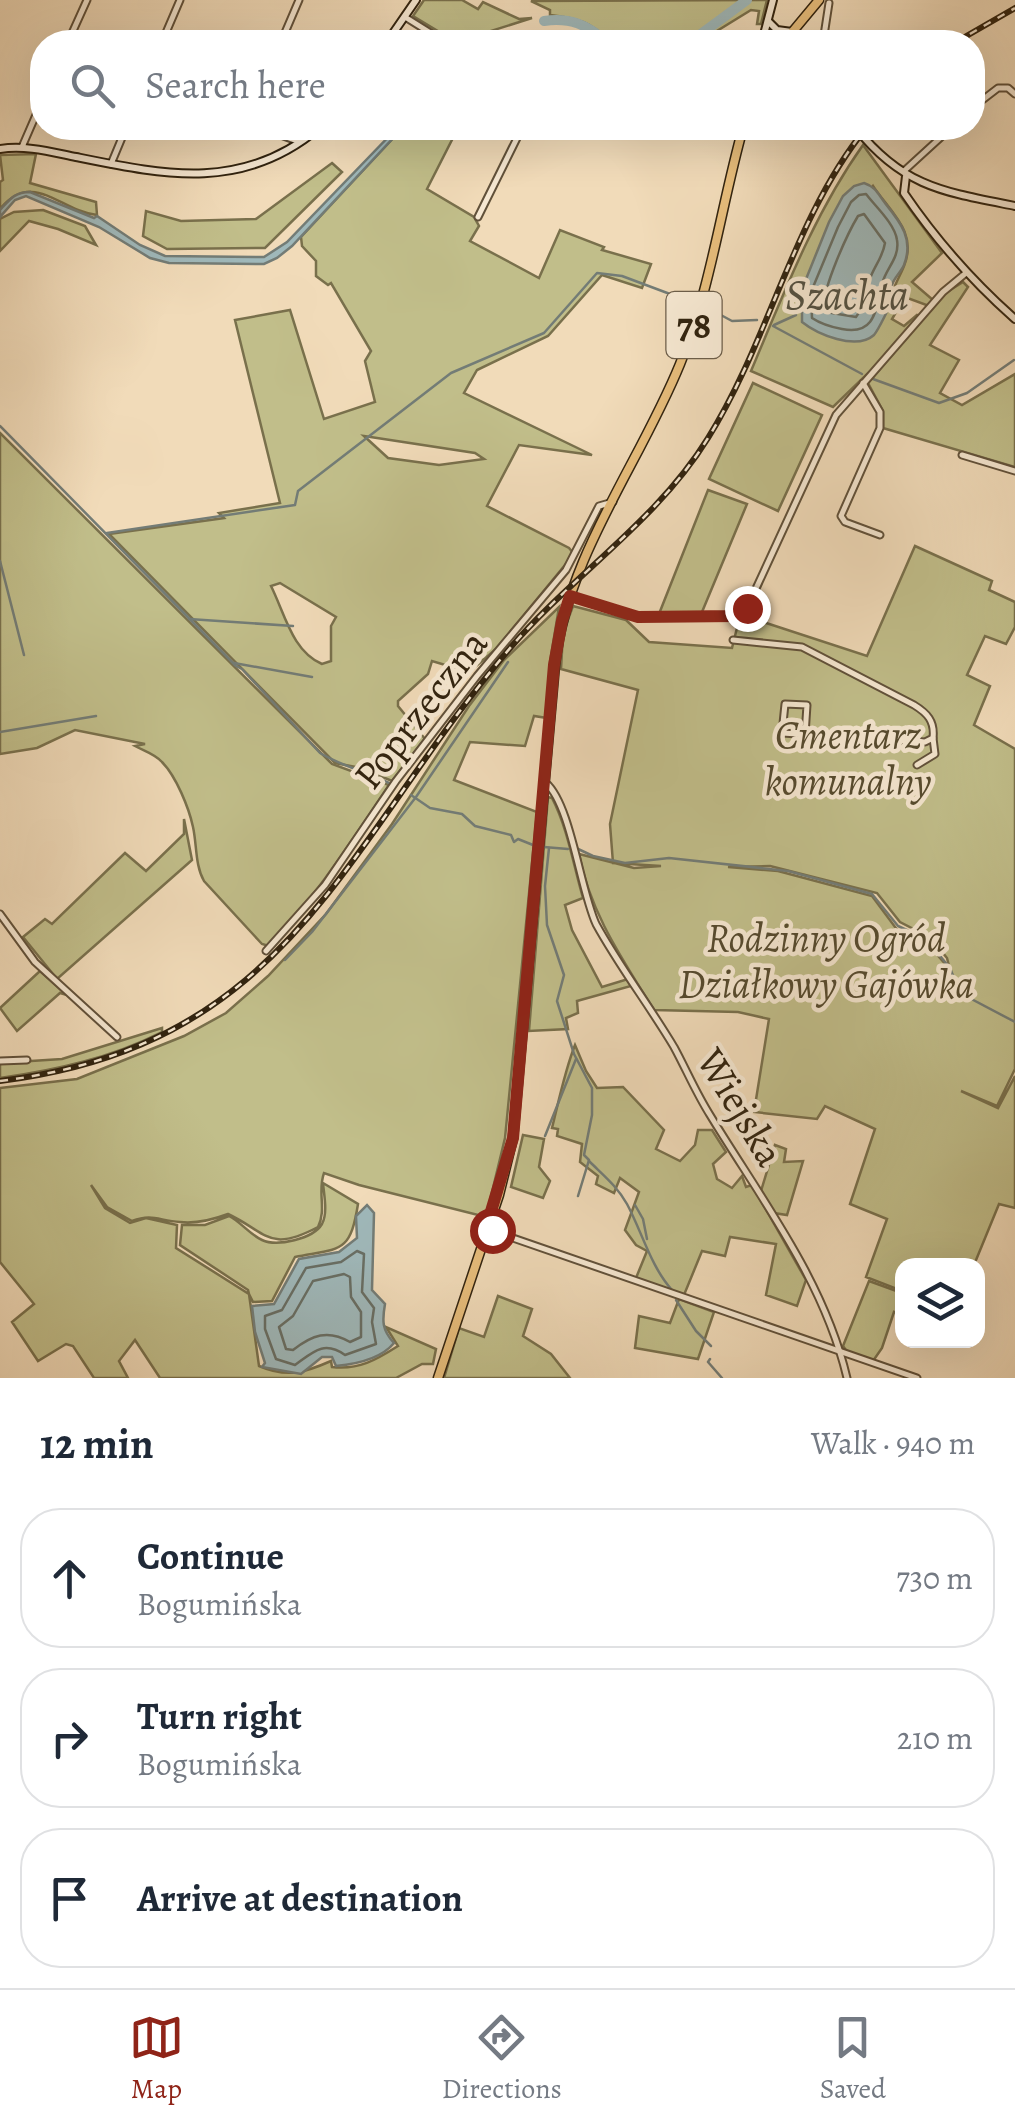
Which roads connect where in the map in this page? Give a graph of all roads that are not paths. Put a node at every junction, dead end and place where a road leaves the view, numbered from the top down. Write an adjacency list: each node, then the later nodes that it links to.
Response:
1 (87, 0): 10 (street)
2 (180, 0): 11 (street)
3 (299, 0): 12 (street)
4 (416, 0): 8 (street)
5 (774, 0): 9 (street)
6 (819, 0): 17 (main road)
7 (829, 3): 18 (street)
8 (404, 16): 13 (street); 14 (street)
9 (768, 21): 15 (street); 16 (street)
10 (73, 30)
11 (167, 30)
12 (286, 30)
13 (395, 30)
14 (426, 30)
15 (766, 30)
16 (777, 30)
17 (794, 30)
18 (825, 30)
19 (1015, 94): 20 (street)
20 (985, 98)
21 (30, 129): 30 (street)
22 (121, 140): 32 (street)
23 (294, 140): 29 (street)
24 (303, 140): 29 (street)
25 (516, 140): 35 (street)
26 (740, 140): 41 (main road, 78)
27 (866, 140): 33 (street)
28 (939, 140): 33 (street)
29 (300, 142): 32 (street)
30 (22, 148): 31 (street); 32 (street)
31 (0, 149)
32 (110, 164)
33 (904, 175): 34 (street); 36 (street)
34 (1015, 206)
35 (478, 217)
36 (966, 273): 37 (street); 38 (street)
37 (1015, 318)
38 (863, 383): 42 (street); 43 (street)
39 (962, 455): 40 (street)
40 (1015, 472)
41 (613, 502): 43 (main road, 78); 50 (street, Poprzeczna)
42 (880, 535)
43 (570, 596): 48 (main road, 78)
44 (732, 640): 46 (street)
45 (805, 734): 45 (street); 46 (street)
46 (932, 738): 47 (street)
47 (917, 765)
48 (545, 782): 54 (main road, 78); 55 (street, Wiejska)
49 (0, 914): 51 (street)
50 (266, 950)
51 (117, 1036)
52 (27, 1060): 53 (street)
53 (0, 1061)
54 (486, 1228): 55 (street); 56 (main road, 78)
55 (842, 1354): 57 (street, Wiejska); 58 (street)
56 (438, 1378)
57 (847, 1378)
58 (916, 1378)

